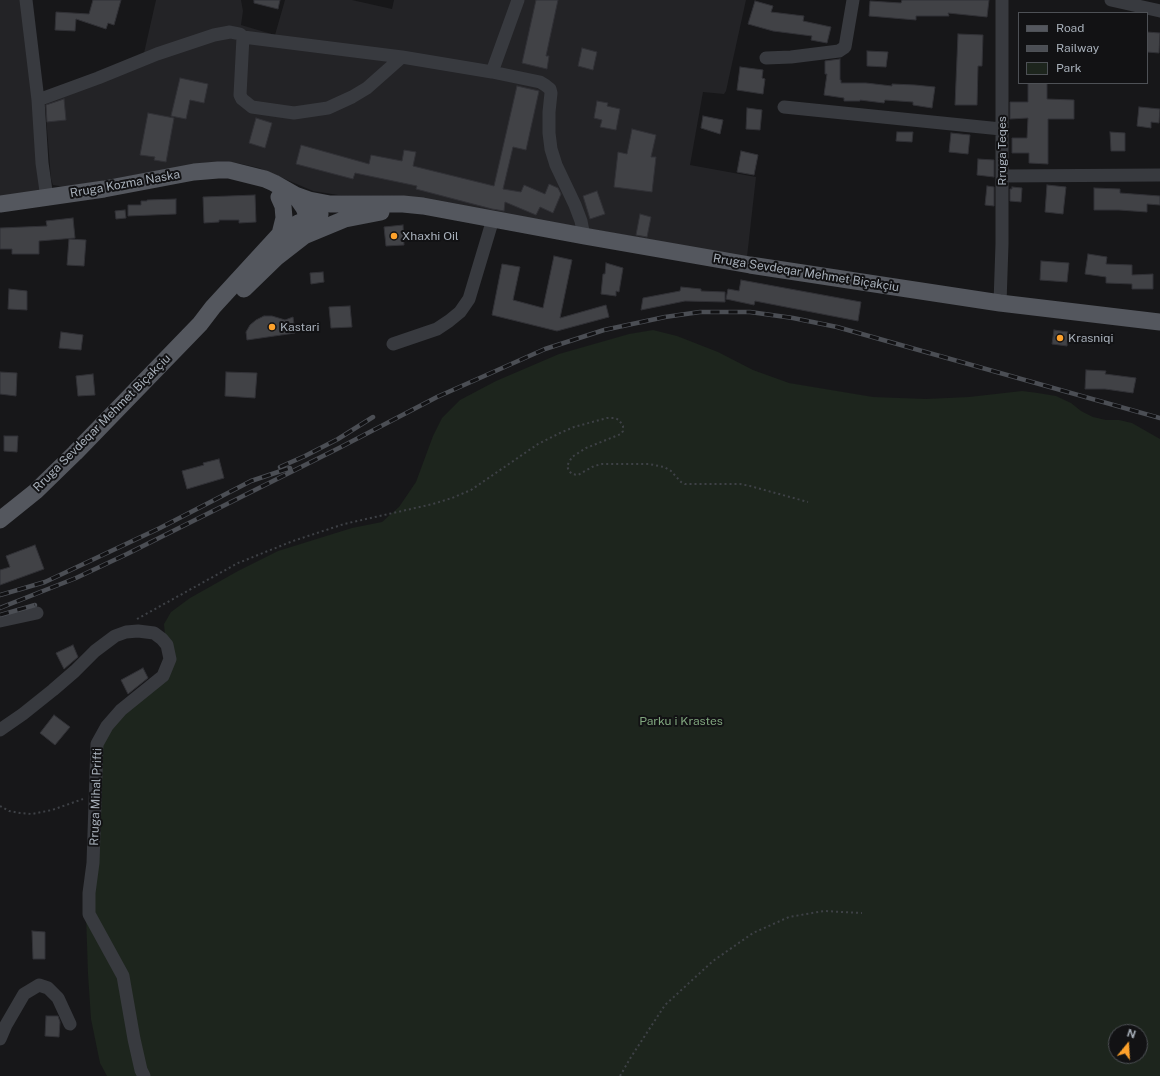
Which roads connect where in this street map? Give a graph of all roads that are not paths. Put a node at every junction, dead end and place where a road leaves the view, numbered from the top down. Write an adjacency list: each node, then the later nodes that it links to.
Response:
1 (26, 0): 11 (street)
2 (518, 0): 10 (street)
3 (853, 0): 9 (street)
4 (1002, 0): 13 (street, Rruga Teqes)
5 (1111, 0): 6 (street)
6 (1160, 11)
7 (243, 37): 8 (street); 8 (street); 11 (street)
8 (402, 58): 10 (street)
9 (766, 58)
10 (492, 72): 23 (street)
11 (38, 100): 17 (street)
12 (784, 107): 13 (street)
13 (1001, 129): 15 (street, Rruga Teqes)
14 (1160, 175): 15 (street)
15 (1002, 176): 25 (street, Rruga Teqes)
16 (287, 196): 17 (main road, Rruga Kozma Naska); 19 (main road); 22 (main road, Rruga Kozma Naska); 24 (main road)
17 (47, 198): 18 (main road, Rruga Kozma Naska)
18 (0, 204)
19 (365, 204): 20 (main road); 22 (main road)
20 (453, 212): 21 (main road, Rruga Sevdeqar Mehmet Biçakçiu); 22 (main road)
21 (493, 219): 23 (main road, Rruga Sevdeqar Mehmet Biçakçiu); 28 (street)
22 (306, 227): 24 (main road); 27 (main road)
23 (584, 236): 25 (main road, Rruga Sevdeqar Mehmet Biçakçiu)
24 (272, 242): 27 (main road)
25 (1000, 303): 26 (main road, Rruga Sevdeqar Mehmet Biçakçiu)
26 (1160, 322)
27 (200, 324): 29 (main road, Rruga Sevdeqar Mehmet Biçakçiu)
28 (393, 344)
29 (0, 520)
30 (37, 612): 31 (street)
31 (0, 621)
32 (0, 730): 35 (street, Rruga Mihal Prifti)
33 (70, 1024): 34 (street)
34 (0, 1039)
35 (144, 1076)

